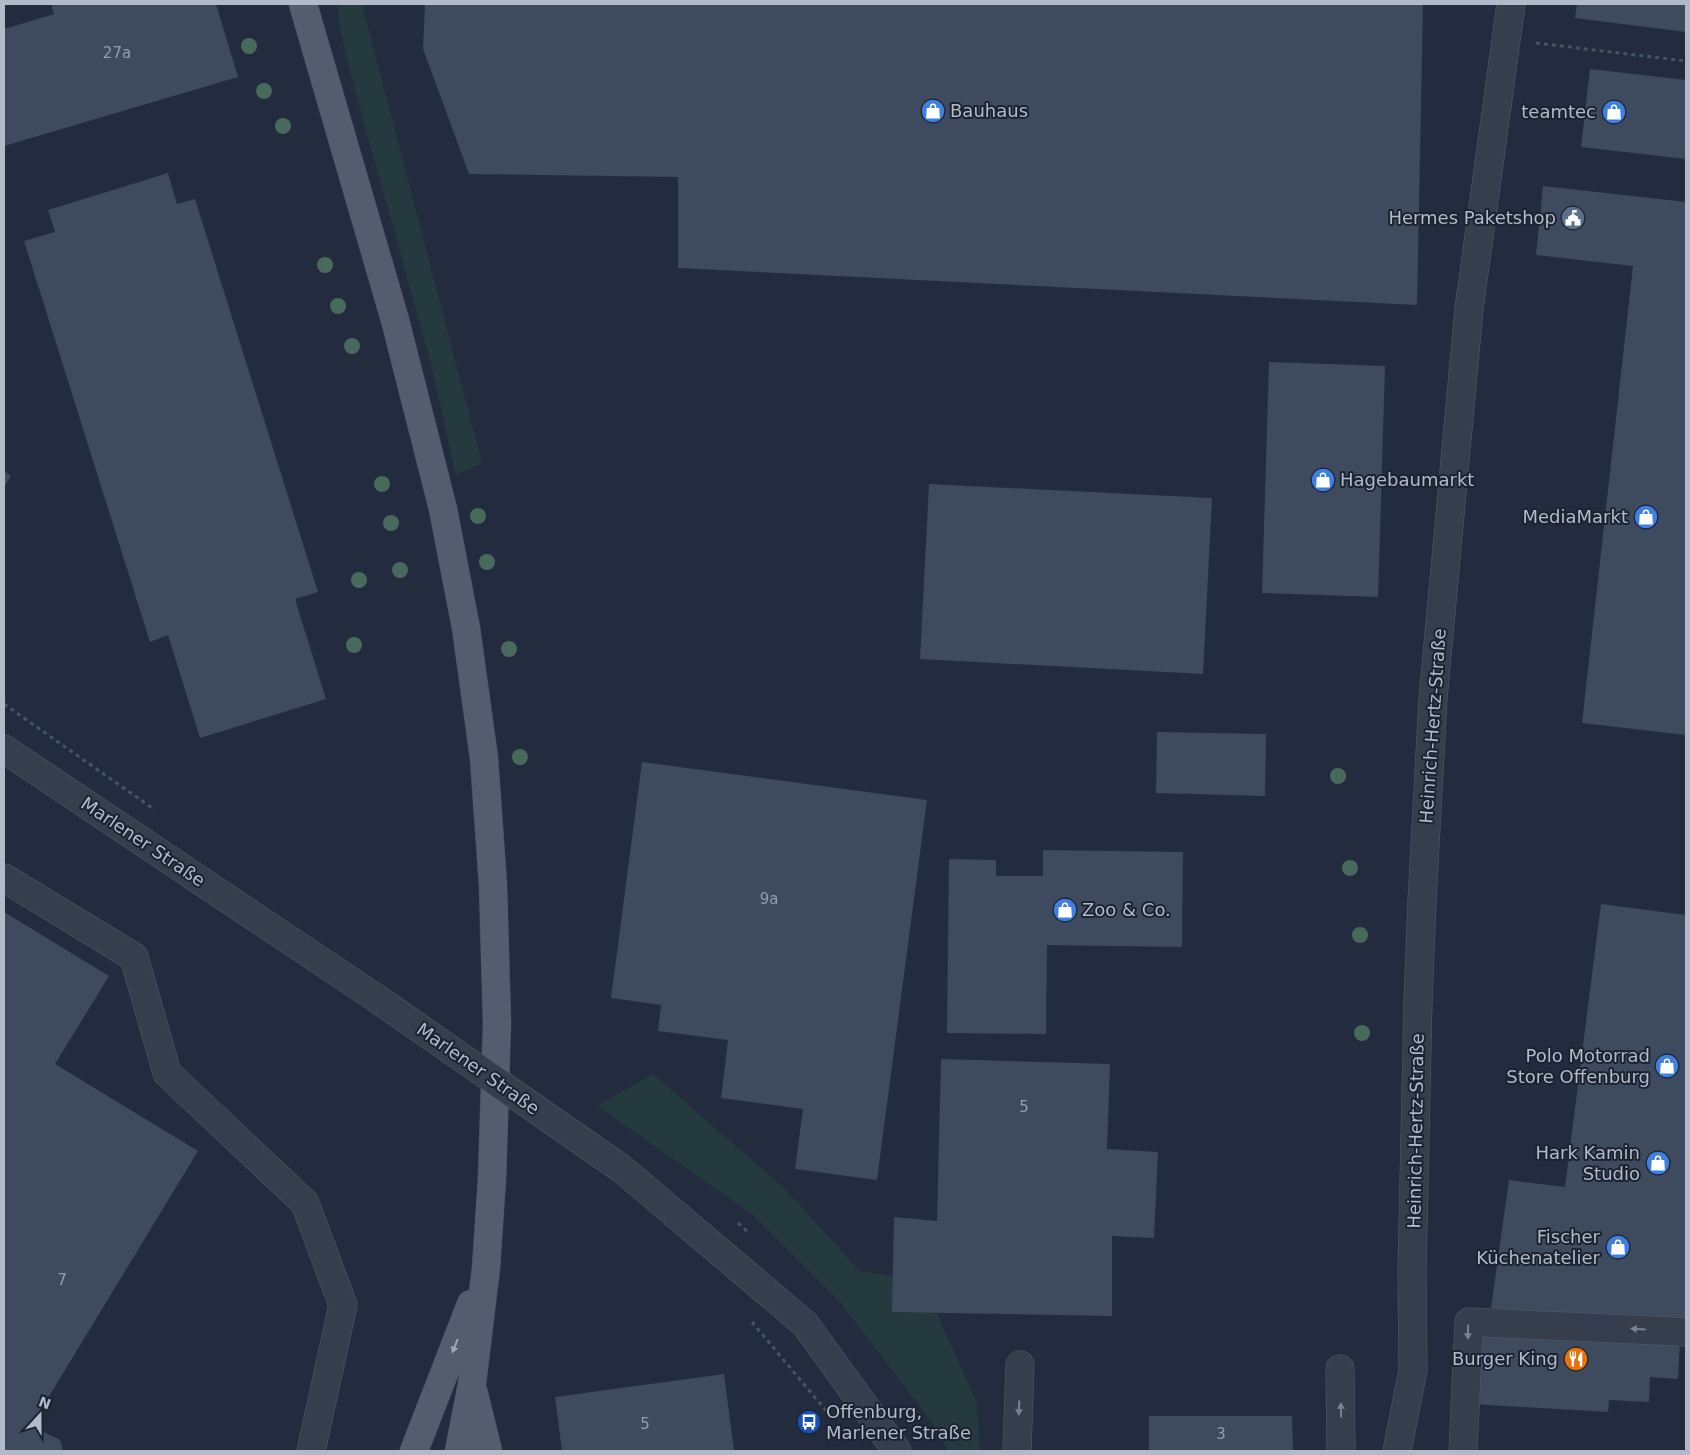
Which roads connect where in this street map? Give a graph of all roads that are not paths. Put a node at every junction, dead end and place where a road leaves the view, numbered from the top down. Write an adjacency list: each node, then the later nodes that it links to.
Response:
1 (303, 4): 5 (main road)
2 (1511, 4): 17 (street, Heinrich-Hertz-Straße)
3 (4, 749): 14 (street, Marlener Straße, bridge)
4 (4, 878): 10 (street)
5 (486, 1268): 9 (main road); 11 (main road, one-way to 11)
6 (1686, 1332): 18 (street, one-way to 18)
7 (1020, 1365): 15 (street, one-way to 15)
8 (1340, 1369): 16 (street, one-way to 8)
9 (472, 1384): 12 (main road); 13 (main road)
10 (311, 1451)
11 (414, 1451)
12 (460, 1451)
13 (488, 1451)
14 (897, 1451)
15 (1018, 1451)
16 (1341, 1451)
17 (1397, 1451)
18 (1463, 1451)

